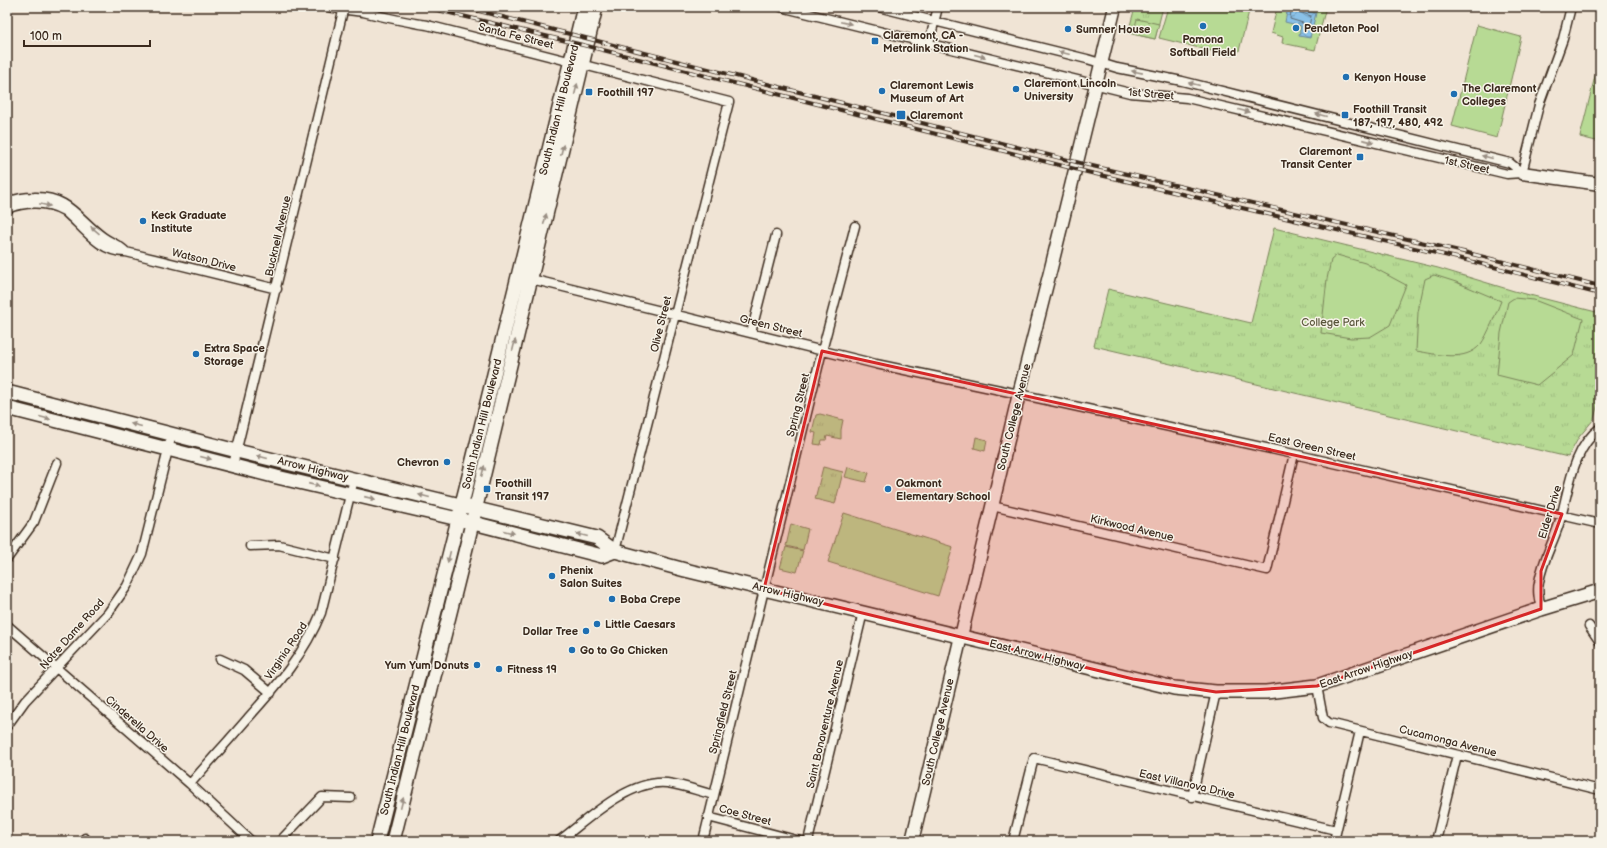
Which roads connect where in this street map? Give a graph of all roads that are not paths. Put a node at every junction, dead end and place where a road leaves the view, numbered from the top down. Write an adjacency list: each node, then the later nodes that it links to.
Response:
1 (329, 7): 9 (street, Santa Fe Street)
2 (584, 7): 12 (main road, South Indian Hill Boulevard)
3 (596, 7): 12 (main road, South Indian Hill Boulevard)
4 (781, 7): 11 (street, 1st Street, one-way to 11)
5 (878, 7): 10 (street, 1st Street)
6 (938, 7): 10 (street)
7 (1115, 7): 13 (street, South College Avenue)
8 (1571, 7): 16 (street)
9 (343, 11): 12 (street, Santa Fe Street); 24 (street, Bucknell Avenue)
10 (934, 21): 11 (street); 13 (street, 1st Street, one-way to 10)
11 (929, 43): 14 (street, 1st Street, one-way to 14)
12 (576, 62): 15 (street, Santa Fe Street); 23 (main road, South Indian Hill Boulevard)
13 (1102, 63): 14 (street, South College Avenue); 16 (street, 1st Street, one-way to 13)
14 (1096, 84): 16 (street, 1st Street, one-way to 16); 29 (street, South College Avenue)
15 (729, 102): 25 (street, Olive Street)
16 (1522, 173): 17 (street, 1st Street)
17 (1600, 184)
18 (7, 202): 22 (street, Watson Drive, one-way to 18)
19 (7, 209): 22 (street, Watson Drive, one-way to 22)
20 (856, 226): 27 (street, Spring Street)
21 (776, 235): 26 (street)
22 (126, 252): 24 (street, Watson Drive)
23 (524, 277): 25 (street, Green Street); 41 (main road, South Indian Hill Boulevard)
24 (277, 289): 34 (street, Bucknell Avenue)
25 (675, 314): 26 (street, Green Street); 47 (street, Olive Street)
26 (751, 333): 27 (street, Green Street)
27 (822, 351): 29 (street, Green Street); 50 (street, Spring Street)
28 (7, 392): 32 (main road, Arrow Highway, one-way to 28)
29 (1019, 394): 35 (street, East Green Street); 40 (street, South College Avenue)
30 (7, 408): 33 (main road, Arrow Highway, one-way to 33)
31 (1600, 428): 42 (street, Elder Drive)
32 (172, 434): 33 (street, Notre Dame Road); 34 (main road, Arrow Highway)
33 (168, 449): 37 (main road, Arrow Highway, one-way to 37); 59 (street, Notre Dame Road)
34 (237, 451): 37 (street, Bucknell Avenue); 38 (main road, Arrow Highway, one-way to 34)
35 (1294, 454): 40 (street, Kirkwood Avenue); 42 (street, East Green Street)
36 (57, 463): 48 (street)
37 (233, 465): 39 (main road, Arrow Highway, one-way to 39)
38 (354, 479): 39 (street, Virginia Road); 41 (main road, Arrow Highway, one-way to 38)
39 (351, 494): 43 (main road, Arrow Highway, one-way to 43); 49 (street, Virginia Road)
40 (992, 506): 56 (street, South College Avenue)
41 (468, 507): 43 (main road, South Indian Hill Boulevard); 44 (main road, South Indian Hill Boulevard); 47 (main road, Arrow Highway, one-way to 41)
42 (1562, 514): 45 (street, East Green Street); 52 (street, Elder Drive)
43 (458, 519): 44 (main road, Arrow Highway); 75 (main road, South Indian Hill Boulevard, one-way to 75)
44 (471, 523): 47 (main road, Arrow Highway, one-way to 47); 76 (main road, South Indian Hill Boulevard, one-way to 44)
45 (1600, 524)
46 (250, 546): 49 (street)
47 (615, 551): 50 (main road, Arrow Highway)
48 (7, 559)
49 (335, 559): 62 (street, Virginia Road)
50 (764, 588): 53 (main road, Arrow Highway); 68 (street, Springfield Street)
51 (1600, 591): 52 (main road, East Arrow Highway)
52 (1541, 609): 60 (main road, East Arrow Highway)
53 (863, 612): 56 (main road, Arrow Highway); 80 (street, Saint Bonaventure Avenue)
54 (7, 625): 59 (street, Cinderella Drive)
55 (1589, 626): 57 (street)
56 (961, 636): 61 (main road, East Arrow Highway); 81 (street, South College Avenue)
57 (1600, 642)
58 (220, 660): 62 (street)
59 (56, 668): 63 (street, Notre Dame Road); 66 (street, Cinderella Drive)
60 (1317, 686): 61 (main road, East Arrow Highway); 64 (street, Cucamonga Avenue)
61 (1216, 692): 69 (street)
62 (271, 693): 66 (street, Virginia Road)
63 (7, 726)
64 (1360, 731): 65 (street, Cucamonga Avenue); 72 (street)
65 (1457, 755): 67 (street, Cucamonga Avenue); 84 (street)
66 (190, 784): 73 (street, Cinderella Drive)
67 (1600, 790)
68 (714, 795): 71 (street, Springfield Street); 77 (street)
69 (1192, 797): 72 (street, East Villanova Drive); 82 (street, East Villanova Drive)
70 (351, 798): 74 (street)
71 (708, 817): 78 (street, Springfield Street); 79 (street, Coe Street)
72 (1336, 830): 83 (street)
73 (250, 841)
74 (280, 841)
75 (377, 841)
76 (393, 841)
77 (559, 841)
78 (703, 841)
79 (800, 841)
80 (808, 841)
81 (912, 841)
82 (1013, 841)
83 (1334, 841)
84 (1436, 841)

